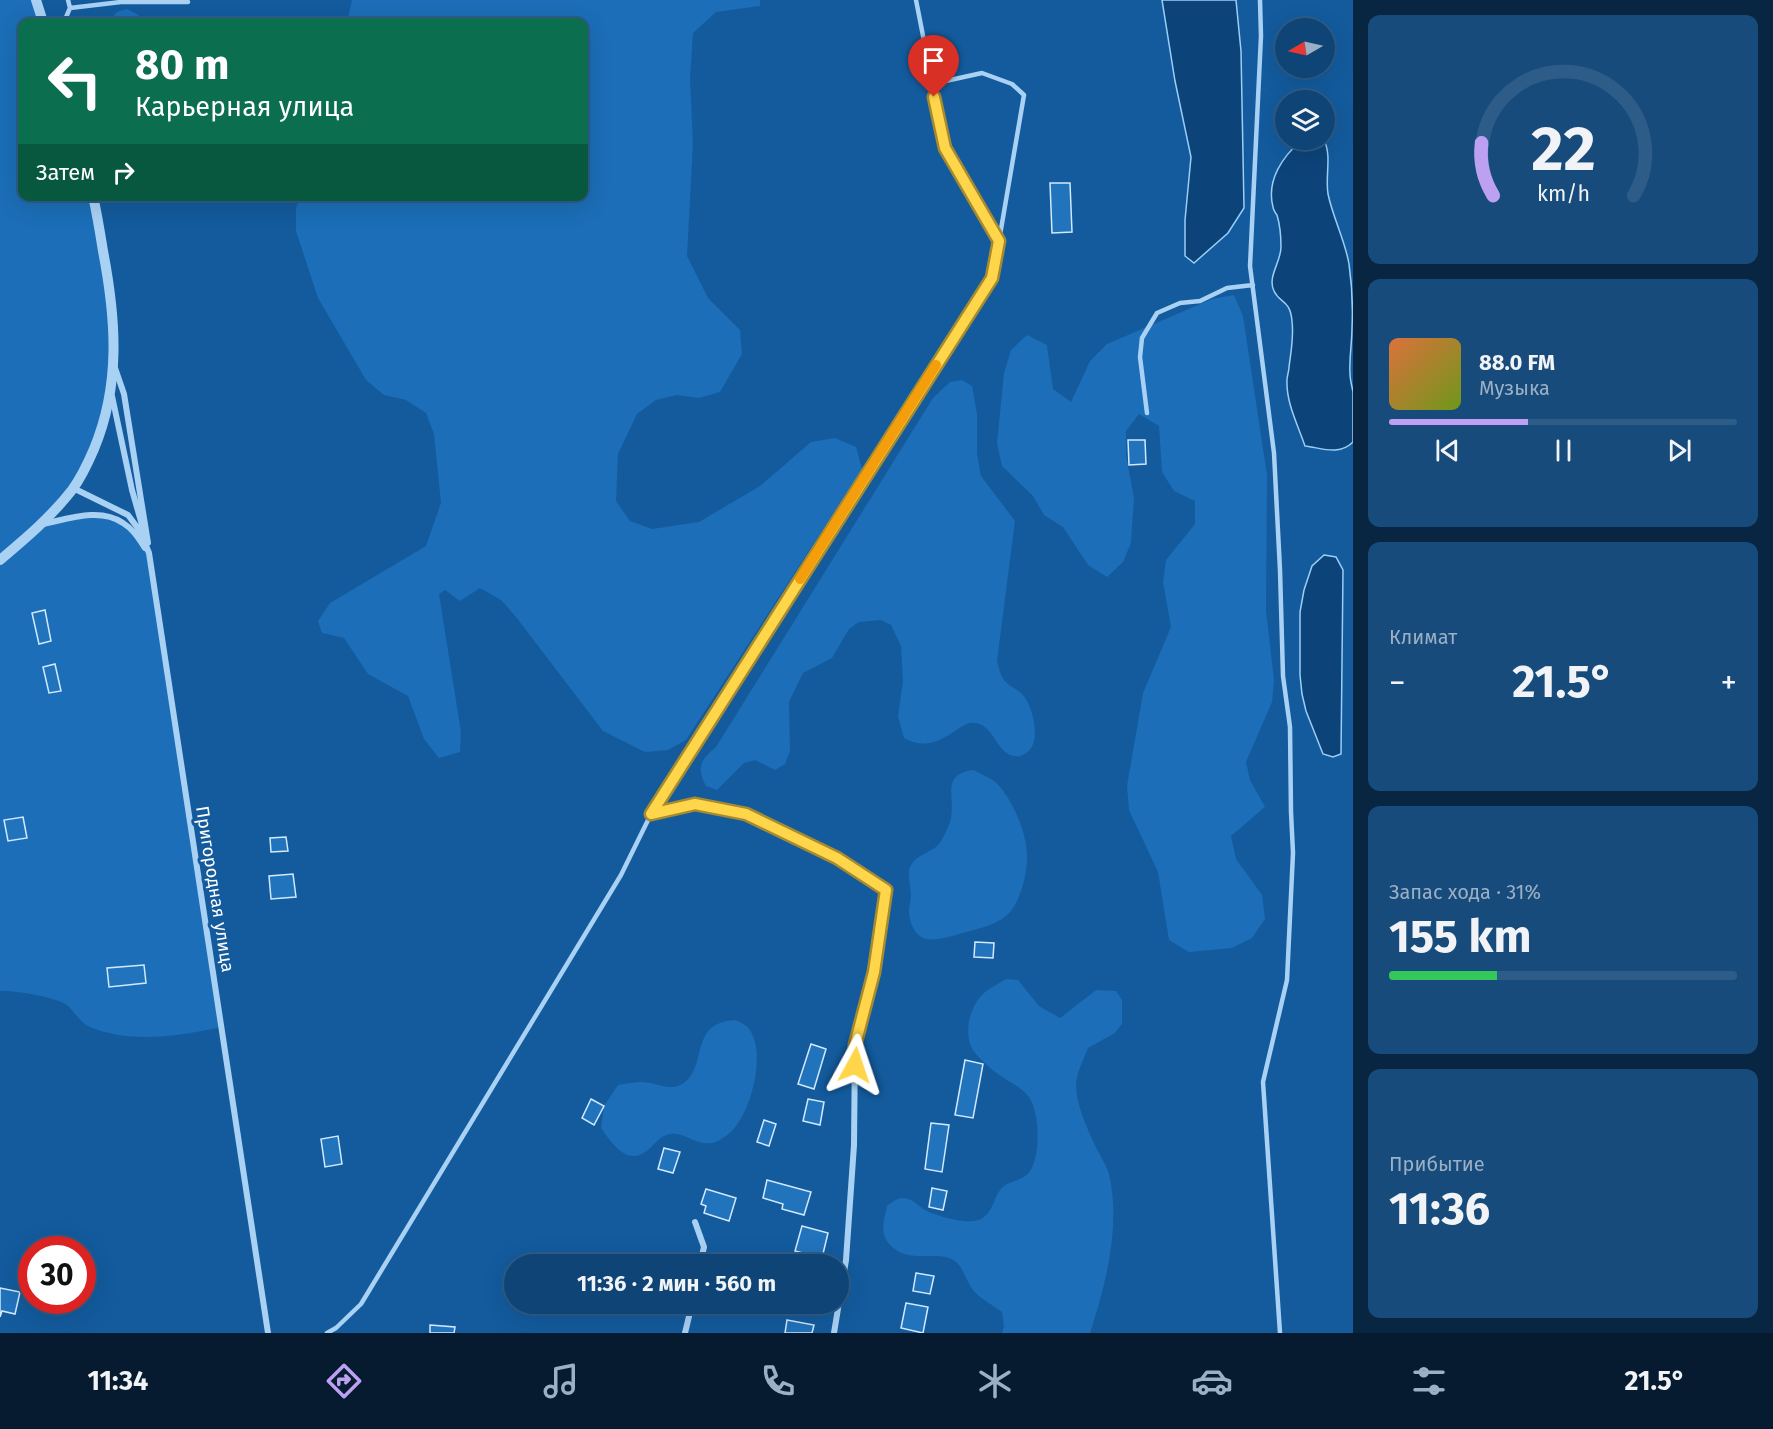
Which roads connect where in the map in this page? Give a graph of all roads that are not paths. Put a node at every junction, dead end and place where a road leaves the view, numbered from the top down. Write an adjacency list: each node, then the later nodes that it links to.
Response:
1 (36, 0): 7 (street)
2 (68, 0): 6 (lane)
3 (916, 0): 9 (lane)
4 (1260, 0): 12 (lane)
5 (188, 2): 6 (lane)
6 (70, 8): 8 (lane)
7 (43, 18)
8 (66, 18)
9 (932, 84): 11 (lane); 11 (lane)
10 (94, 201): 13 (street)
11 (999, 241): 20 (lane)
12 (1253, 285): 15 (lane); 28 (lane)
13 (114, 366): 14 (street); 18 (street)
14 (111, 393): 16 (street); 18 (street)
15 (1148, 413)
16 (74, 488): 17 (street); 18 (street, Пригородная улица)
17 (42, 525): 18 (street); 19 (street)
18 (149, 553): 24 (street, Пригородная улица)
19 (0, 560)
20 (651, 814): 25 (lane); 27 (street)
21 (695, 1222): 22 (street)
22 (702, 1254)
23 (690, 1314): 26 (street)
24 (268, 1333)
25 (327, 1333)
26 (685, 1333)
27 (834, 1333)
28 (1280, 1333)

